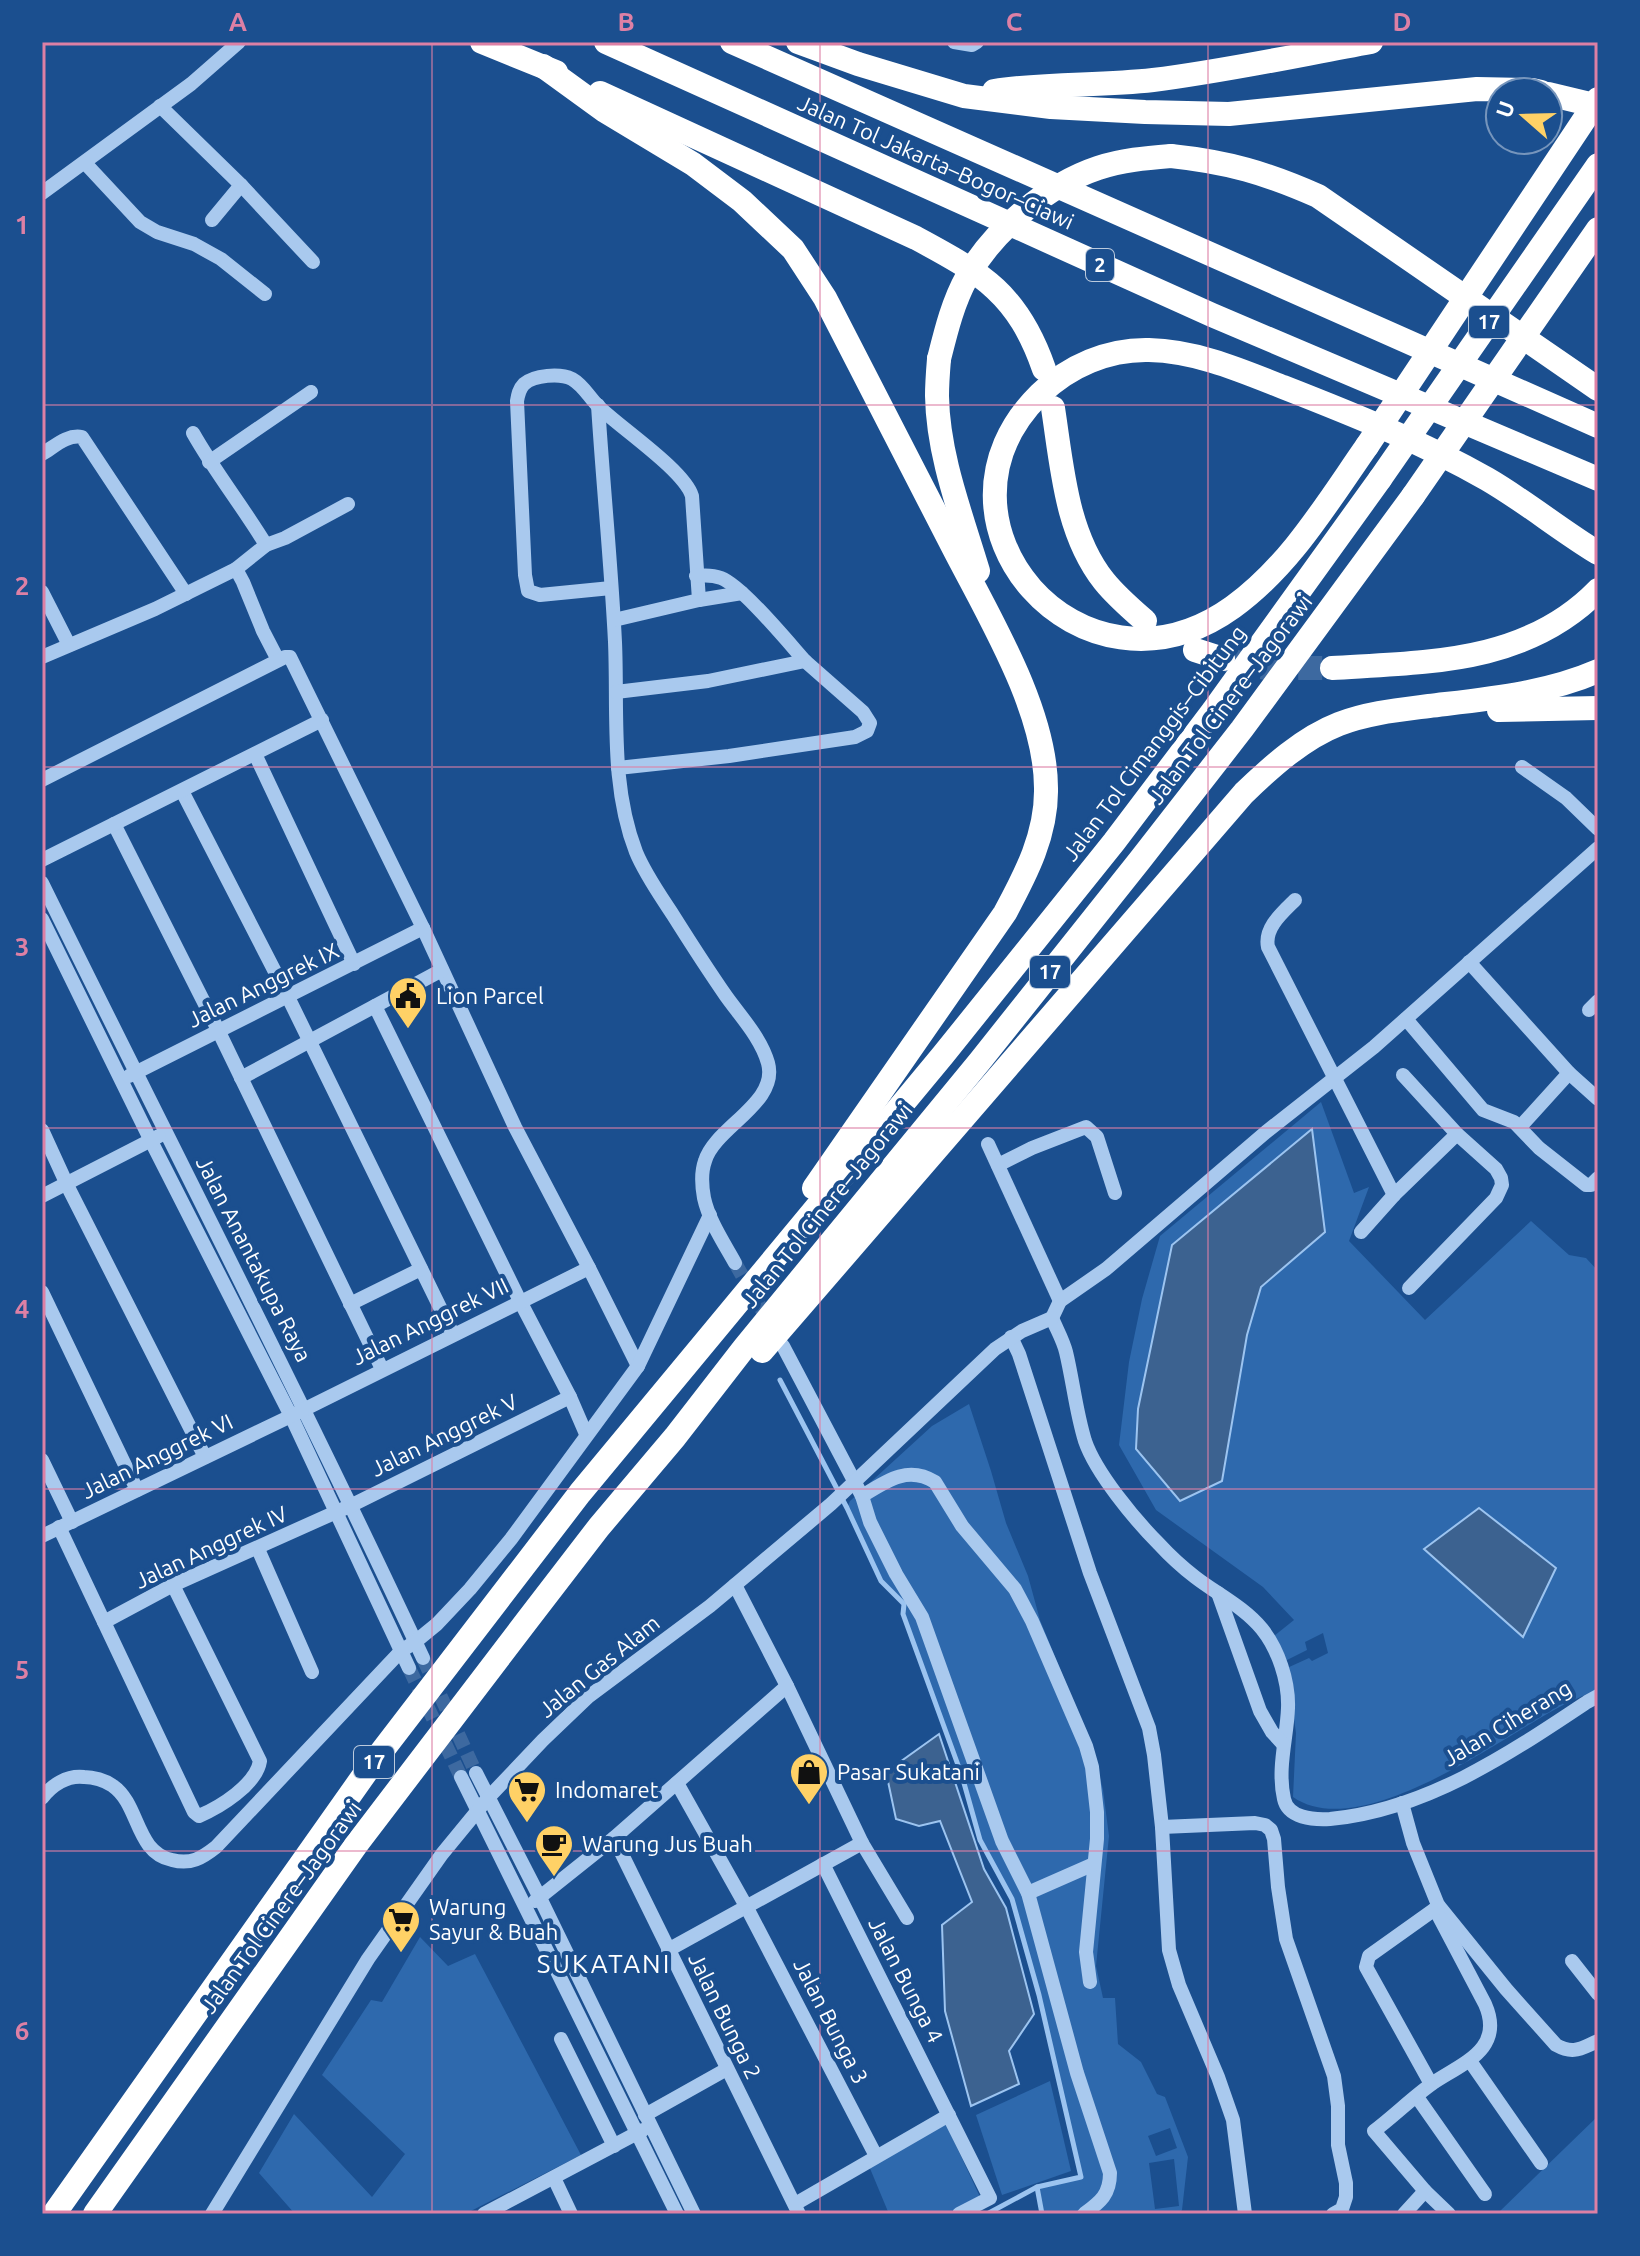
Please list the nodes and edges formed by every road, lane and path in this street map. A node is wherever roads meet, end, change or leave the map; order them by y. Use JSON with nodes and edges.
{"nodes":[{"id":1,"x":239,"y":42,"type":"edge"},
{"id":2,"x":482,"y":42,"type":"edge"},
{"id":3,"x":606,"y":42,"type":"edge"},
{"id":4,"x":732,"y":42,"type":"edge"},
{"id":5,"x":798,"y":42,"type":"edge"},
{"id":6,"x":954,"y":42,"type":"edge"},
{"id":7,"x":977,"y":42,"type":"edge"},
{"id":8,"x":1371,"y":42,"type":"edge"},
{"id":9,"x":543,"y":66,"type":"junction"},
{"id":10,"x":1484,"y":89,"type":"edge"},
{"id":11,"x":964,"y":96,"type":"junction"},
{"id":12,"x":1564,"y":98,"type":"edge"},
{"id":13,"x":1598,"y":99,"type":"edge"},
{"id":14,"x":160,"y":106,"type":"junction"},
{"id":15,"x":1598,"y":106,"type":"edge"},
{"id":16,"x":85,"y":163,"type":"junction"},
{"id":17,"x":1598,"y":165,"type":"edge"},
{"id":18,"x":241,"y":185,"type":"junction"},
{"id":19,"x":42,"y":193,"type":"edge"},
{"id":20,"x":212,"y":220,"type":"dead end"},
{"id":21,"x":1598,"y":229,"type":"edge"},
{"id":22,"x":313,"y":262,"type":"dead end"},
{"id":23,"x":265,"y":294,"type":"dead end"},
{"id":24,"x":1044,"y":369,"type":"dead end"},
{"id":25,"x":1598,"y":389,"type":"edge"},
{"id":26,"x":311,"y":392,"type":"dead end"},
{"id":27,"x":598,"y":405,"type":"junction"},
{"id":28,"x":1053,"y":408,"type":"dead end"},
{"id":29,"x":1598,"y":426,"type":"edge"},
{"id":30,"x":193,"y":433,"type":"dead end"},
{"id":31,"x":42,"y":454,"type":"edge"},
{"id":32,"x":209,"y":462,"type":"junction"},
{"id":33,"x":1598,"y":479,"type":"edge"},
{"id":34,"x":348,"y":504,"type":"dead end"},
{"id":35,"x":266,"y":545,"type":"junction"},
{"id":36,"x":1598,"y":553,"type":"edge"},
{"id":37,"x":233,"y":570,"type":"junction"},
{"id":38,"x":696,"y":576,"type":"junction"},
{"id":39,"x":611,"y":588,"type":"junction"},
{"id":40,"x":42,"y":592,"type":"edge"},
{"id":41,"x":742,"y":593,"type":"junction"},
{"id":42,"x":186,"y":594,"type":"junction"},
{"id":43,"x":1592,"y":596,"type":"edge"},
{"id":44,"x":699,"y":600,"type":"junction"},
{"id":45,"x":614,"y":620,"type":"junction"},
{"id":46,"x":1145,"y":621,"type":"dead end"},
{"id":47,"x":998,"y":635,"type":"junction"},
{"id":48,"x":69,"y":645,"type":"junction"},
{"id":49,"x":1195,"y":650,"type":"dead end"},
{"id":50,"x":42,"y":657,"type":"edge"},
{"id":51,"x":1223,"y":659,"type":"tunnel mouth"},
{"id":52,"x":278,"y":660,"type":"junction"},
{"id":53,"x":805,"y":661,"type":"junction"},
{"id":54,"x":1332,"y":668,"type":"tunnel mouth"},
{"id":55,"x":1598,"y":671,"type":"edge"},
{"id":56,"x":616,"y":692,"type":"junction"},
{"id":57,"x":1598,"y":708,"type":"edge"},
{"id":58,"x":1380,"y":712,"type":"junction"},
{"id":59,"x":322,"y":720,"type":"junction"},
{"id":60,"x":255,"y":754,"type":"junction"},
{"id":61,"x":1522,"y":767,"type":"dead end"},
{"id":62,"x":618,"y":768,"type":"junction"},
{"id":63,"x":42,"y":780,"type":"edge"},
{"id":64,"x":182,"y":791,"type":"junction"},
{"id":65,"x":114,"y":824,"type":"junction"},
{"id":66,"x":1598,"y":829,"type":"edge"},
{"id":67,"x":1598,"y":848,"type":"edge"},
{"id":68,"x":42,"y":860,"type":"edge"},
{"id":69,"x":42,"y":883,"type":"edge"},
{"id":70,"x":1295,"y":900,"type":"dead end"},
{"id":71,"x":42,"y":919,"type":"edge"},
{"id":72,"x":423,"y":928,"type":"junction"},
{"id":73,"x":1469,"y":962,"type":"junction"},
{"id":74,"x":354,"y":964,"type":"junction"},
{"id":75,"x":442,"y":970,"type":"junction"},
{"id":76,"x":288,"y":997,"type":"junction"},
{"id":77,"x":375,"y":1006,"type":"junction"},
{"id":78,"x":1406,"y":1019,"type":"junction"},
{"id":79,"x":219,"y":1032,"type":"junction"},
{"id":80,"x":310,"y":1041,"type":"junction"},
{"id":81,"x":136,"y":1073,"type":"junction"},
{"id":82,"x":1569,"y":1073,"type":"junction"},
{"id":83,"x":1403,"y":1075,"type":"dead end"},
{"id":84,"x":241,"y":1078,"type":"junction"},
{"id":85,"x":1334,"y":1079,"type":"junction"},
{"id":86,"x":122,"y":1080,"type":"junction"},
{"id":87,"x":1598,"y":1099,"type":"edge"},
{"id":88,"x":1520,"y":1127,"type":"junction"},
{"id":89,"x":166,"y":1133,"type":"junction"},
{"id":90,"x":1457,"y":1134,"type":"junction"},
{"id":91,"x":44,"y":1138,"type":"edge"},
{"id":92,"x":151,"y":1141,"type":"junction"},
{"id":93,"x":988,"y":1144,"type":"dead end"},
{"id":94,"x":998,"y":1165,"type":"junction"},
{"id":95,"x":1598,"y":1178,"type":"edge"},
{"id":96,"x":67,"y":1183,"type":"junction"},
{"id":97,"x":1115,"y":1193,"type":"dead end"},
{"id":98,"x":1394,"y":1195,"type":"junction"},
{"id":99,"x":42,"y":1196,"type":"edge"},
{"id":100,"x":710,"y":1215,"type":"junction"},
{"id":101,"x":1361,"y":1232,"type":"dead end"},
{"id":102,"x":735,"y":1263,"type":"tunnel mouth"},
{"id":103,"x":589,"y":1268,"type":"junction"},
{"id":104,"x":421,"y":1269,"type":"junction"},
{"id":105,"x":1409,"y":1288,"type":"dead end"},
{"id":106,"x":42,"y":1292,"type":"edge"},
{"id":107,"x":520,"y":1301,"type":"junction"},
{"id":108,"x":1060,"y":1301,"type":"junction"},
{"id":109,"x":350,"y":1304,"type":"junction"},
{"id":110,"x":1052,"y":1318,"type":"junction"},
{"id":111,"x":718,"y":1327,"type":"junction"},
{"id":112,"x":453,"y":1334,"type":"junction"},
{"id":113,"x":1011,"y":1337,"type":"junction"},
{"id":114,"x":783,"y":1346,"type":"dead end"},
{"id":115,"x":638,"y":1366,"type":"junction"},
{"id":116,"x":382,"y":1369,"type":"junction"},
{"id":117,"x":570,"y":1397,"type":"junction"},
{"id":118,"x":305,"y":1409,"type":"junction"},
{"id":119,"x":291,"y":1416,"type":"junction"},
{"id":120,"x":586,"y":1434,"type":"junction"},
{"id":121,"x":675,"y":1437,"type":"junction"},
{"id":122,"x":205,"y":1457,"type":"junction"},
{"id":123,"x":42,"y":1460,"type":"edge"},
{"id":124,"x":854,"y":1482,"type":"junction"},
{"id":125,"x":137,"y":1490,"type":"junction"},
{"id":126,"x":862,"y":1496,"type":"junction"},
{"id":127,"x":352,"y":1505,"type":"junction"},
{"id":128,"x":337,"y":1512,"type":"junction"},
{"id":129,"x":66,"y":1524,"type":"junction"},
{"id":130,"x":42,"y":1536,"type":"edge"},
{"id":131,"x":258,"y":1549,"type":"junction"},
{"id":132,"x":173,"y":1585,"type":"junction"},
{"id":133,"x":735,"y":1585,"type":"junction"},
{"id":134,"x":1218,"y":1593,"type":"junction"},
{"id":135,"x":104,"y":1622,"type":"junction"},
{"id":136,"x":415,"y":1642,"type":"junction"},
{"id":137,"x":401,"y":1651,"type":"junction"},
{"id":138,"x":423,"y":1658,"type":"tunnel mouth"},
{"id":139,"x":409,"y":1668,"type":"tunnel mouth"},
{"id":140,"x":312,"y":1672,"type":"dead end"},
{"id":141,"x":787,"y":1686,"type":"junction"},
{"id":142,"x":1598,"y":1696,"type":"edge"},
{"id":143,"x":1283,"y":1744,"type":"junction"},
{"id":144,"x":677,"y":1783,"type":"junction"},
{"id":145,"x":42,"y":1798,"type":"edge"},
{"id":146,"x":488,"y":1798,"type":"junction"},
{"id":147,"x":1402,"y":1803,"type":"junction"},
{"id":148,"x":478,"y":1811,"type":"junction"},
{"id":149,"x":1162,"y":1827,"type":"junction"},
{"id":150,"x":614,"y":1838,"type":"junction"},
{"id":151,"x":862,"y":1843,"type":"junction"},
{"id":152,"x":823,"y":1864,"type":"junction"},
{"id":153,"x":1094,"y":1864,"type":"junction"},
{"id":154,"x":1028,"y":1893,"type":"junction"},
{"id":155,"x":540,"y":1898,"type":"junction"},
{"id":156,"x":746,"y":1906,"type":"junction"},
{"id":157,"x":526,"y":1907,"type":"junction"},
{"id":158,"x":1436,"y":1907,"type":"junction"},
{"id":159,"x":907,"y":1918,"type":"dead end"},
{"id":160,"x":668,"y":1950,"type":"junction"},
{"id":161,"x":1572,"y":1961,"type":"dead end"},
{"id":162,"x":1090,"y":1982,"type":"dead end"},
{"id":163,"x":1598,"y":1994,"type":"edge"},
{"id":164,"x":561,"y":2039,"type":"dead end"},
{"id":165,"x":1598,"y":2041,"type":"edge"},
{"id":166,"x":1470,"y":2061,"type":"junction"},
{"id":167,"x":727,"y":2069,"type":"junction"},
{"id":168,"x":1431,"y":2084,"type":"junction"},
{"id":169,"x":1417,"y":2097,"type":"junction"},
{"id":170,"x":949,"y":2115,"type":"junction"},
{"id":171,"x":648,"y":2120,"type":"junction"},
{"id":172,"x":636,"y":2134,"type":"junction"},
{"id":173,"x":614,"y":2146,"type":"junction"},
{"id":174,"x":876,"y":2156,"type":"junction"},
{"id":175,"x":1541,"y":2163,"type":"dead end"},
{"id":176,"x":554,"y":2178,"type":"junction"},
{"id":177,"x":1425,"y":2191,"type":"junction"},
{"id":178,"x":1485,"y":2194,"type":"dead end"},
{"id":179,"x":687,"y":2200,"type":"junction"},
{"id":180,"x":797,"y":2209,"type":"edge"},
{"id":181,"x":675,"y":2211,"type":"edge"},
{"id":182,"x":54,"y":2214,"type":"edge"},
{"id":183,"x":95,"y":2214,"type":"edge"},
{"id":184,"x":212,"y":2214,"type":"edge"},
{"id":185,"x":484,"y":2214,"type":"edge"},
{"id":186,"x":571,"y":2214,"type":"edge"},
{"id":187,"x":694,"y":2214,"type":"edge"},
{"id":188,"x":959,"y":2214,"type":"edge"},
{"id":189,"x":1084,"y":2214,"type":"edge"},
{"id":190,"x":1245,"y":2214,"type":"edge"},
{"id":191,"x":1333,"y":2214,"type":"edge"},
{"id":192,"x":1404,"y":2214,"type":"edge"},
{"id":193,"x":1449,"y":2214,"type":"edge"}],
"edges":[{"from":1,"to":14,"type":"street"},
{"from":2,"to":9,"type":"highway"},
{"from":3,"to":33,"type":"highway","name":"Jalan Tol Jakarta–Bogor–Ciawi","number":"2"},
{"from":4,"to":29,"type":"highway","name":"Jalan Tol Jakarta–Bogor–Ciawi"},
{"from":5,"to":11,"type":"highway"},
{"from":6,"to":7,"type":"street"},
{"from":8,"to":11,"type":"highway"},
{"from":9,"to":24,"type":"highway"},
{"from":9,"to":47,"type":"highway"},
{"from":10,"to":11,"type":"highway"},
{"from":12,"to":15,"type":"highway"},
{"from":13,"to":36,"type":"highway","bridge":true},
{"from":14,"to":16,"type":"street"},
{"from":14,"to":18,"type":"street"},
{"from":16,"to":19,"type":"street"},
{"from":16,"to":23,"type":"street"},
{"from":17,"to":111,"type":"highway","name":"Jalan Tol Cimanggis–Cibitung","number":"17","bridge":true},
{"from":18,"to":20,"type":"street"},
{"from":18,"to":22,"type":"street"},
{"from":21,"to":121,"type":"highway","name":"Jalan Tol Cinere–Jagorawi","number":"17","bridge":true},
{"from":25,"to":47,"type":"highway","bridge":true},
{"from":26,"to":32,"type":"street"},
{"from":27,"to":38,"type":"street"},
{"from":27,"to":39,"type":"street"},
{"from":27,"to":39,"type":"street"},
{"from":28,"to":46,"type":"highway"},
{"from":30,"to":32,"type":"street"},
{"from":31,"to":42,"type":"street"},
{"from":32,"to":35,"type":"street"},
{"from":34,"to":35,"type":"street"},
{"from":35,"to":37,"type":"street"},
{"from":37,"to":42,"type":"street"},
{"from":37,"to":52,"type":"street"},
{"from":38,"to":41,"type":"street"},
{"from":38,"to":44,"type":"street"},
{"from":39,"to":45,"type":"street"},
{"from":40,"to":48,"type":"street"},
{"from":41,"to":44,"type":"street"},
{"from":41,"to":53,"type":"street"},
{"from":42,"to":48,"type":"street"},
{"from":43,"to":54,"type":"highway"},
{"from":44,"to":45,"type":"street"},
{"from":45,"to":56,"type":"street"},
{"from":47,"to":111,"type":"highway"},
{"from":48,"to":50,"type":"street"},
{"from":49,"to":51,"type":"highway"},
{"from":52,"to":59,"type":"street"},
{"from":52,"to":63,"type":"street"},
{"from":53,"to":56,"type":"street"},
{"from":53,"to":62,"type":"street"},
{"from":55,"to":58,"type":"highway"},
{"from":56,"to":62,"type":"street"},
{"from":57,"to":58,"type":"highway"},
{"from":58,"to":121,"type":"highway"},
{"from":59,"to":60,"type":"street"},
{"from":59,"to":72,"type":"street"},
{"from":60,"to":64,"type":"street"},
{"from":60,"to":74,"type":"street"},
{"from":61,"to":66,"type":"street"},
{"from":62,"to":100,"type":"street"},
{"from":64,"to":65,"type":"street"},
{"from":64,"to":76,"type":"street"},
{"from":65,"to":68,"type":"street"},
{"from":65,"to":79,"type":"street"},
{"from":67,"to":73,"type":"street"},
{"from":69,"to":81,"type":"street","name":"Jalan Anantakupa Raya"},
{"from":70,"to":85,"type":"street"},
{"from":71,"to":86,"type":"street","name":"Jalan Anantakupa Raya"},
{"from":72,"to":74,"type":"street","name":"Jalan Anggrek IX"},
{"from":72,"to":75,"type":"street"},
{"from":73,"to":78,"type":"street"},
{"from":73,"to":82,"type":"street"},
{"from":74,"to":76,"type":"street","name":"Jalan Anggrek IX"},
{"from":75,"to":77,"type":"street"},
{"from":75,"to":103,"type":"street"},
{"from":76,"to":79,"type":"street","name":"Jalan Anggrek IX"},
{"from":76,"to":80,"type":"street"},
{"from":77,"to":80,"type":"street"},
{"from":77,"to":107,"type":"street"},
{"from":78,"to":85,"type":"street"},
{"from":78,"to":88,"type":"street"},
{"from":79,"to":81,"type":"street","name":"Jalan Anggrek IX"},
{"from":79,"to":84,"type":"street"},
{"from":80,"to":84,"type":"street"},
{"from":80,"to":104,"type":"street"},
{"from":81,"to":86,"type":"street","name":"Jalan Anggrek IX"},
{"from":81,"to":89,"type":"street","name":"Jalan Anantakupa Raya"},
{"from":82,"to":87,"type":"street"},
{"from":82,"to":88,"type":"street"},
{"from":83,"to":90,"type":"street"},
{"from":84,"to":109,"type":"street"},
{"from":85,"to":98,"type":"street"},
{"from":85,"to":108,"type":"street"},
{"from":86,"to":92,"type":"street","name":"Jalan Anantakupa Raya"},
{"from":88,"to":95,"type":"street"},
{"from":89,"to":92,"type":"street"},
{"from":89,"to":118,"type":"street","name":"Jalan Anantakupa Raya"},
{"from":90,"to":98,"type":"street"},
{"from":90,"to":105,"type":"street"},
{"from":91,"to":96,"type":"street"},
{"from":92,"to":96,"type":"street"},
{"from":92,"to":119,"type":"street","name":"Jalan Anantakupa Raya"},
{"from":93,"to":94,"type":"street"},
{"from":94,"to":97,"type":"street"},
{"from":94,"to":108,"type":"street"},
{"from":96,"to":99,"type":"street"},
{"from":96,"to":122,"type":"street"},
{"from":98,"to":101,"type":"street"},
{"from":100,"to":102,"type":"street"},
{"from":100,"to":115,"type":"street"},
{"from":103,"to":107,"type":"street","name":"Jalan Anggrek VII"},
{"from":103,"to":115,"type":"street"},
{"from":104,"to":109,"type":"street"},
{"from":104,"to":112,"type":"street"},
{"from":106,"to":125,"type":"street"},
{"from":107,"to":112,"type":"street","name":"Jalan Anggrek VII"},
{"from":107,"to":117,"type":"street"},
{"from":108,"to":110,"type":"street"},
{"from":109,"to":116,"type":"street"},
{"from":110,"to":113,"type":"street","name":"Jalan Gas Alam"},
{"from":110,"to":134,"type":"street"},
{"from":111,"to":182,"type":"highway","name":"Jalan Tol Cinere–Jagorawi","number":"17"},
{"from":112,"to":116,"type":"street","name":"Jalan Anggrek VII"},
{"from":113,"to":124,"type":"street","name":"Jalan Gas Alam"},
{"from":113,"to":149,"type":"street"},
{"from":114,"to":124,"type":"street"},
{"from":115,"to":120,"type":"street"},
{"from":116,"to":118,"type":"street","name":"Jalan Anggrek VII"},
{"from":117,"to":120,"type":"street"},
{"from":117,"to":127,"type":"street","name":"Jalan Anggrek V"},
{"from":118,"to":119,"type":"street","name":"Jalan Anggrek VII"},
{"from":118,"to":127,"type":"street","name":"Jalan Anantakupa Raya"},
{"from":119,"to":122,"type":"street","name":"Jalan Anggrek VI"},
{"from":119,"to":128,"type":"street","name":"Jalan Anantakupa Raya"},
{"from":120,"to":136,"type":"street"},
{"from":121,"to":183,"type":"highway","name":"Jalan Tol Cinere–Jagorawi","number":"17"},
{"from":122,"to":125,"type":"street","name":"Jalan Anggrek VI"},
{"from":123,"to":129,"type":"street"},
{"from":124,"to":126,"type":"street"},
{"from":124,"to":133,"type":"street","name":"Jalan Gas Alam"},
{"from":125,"to":129,"type":"street","name":"Jalan Anggrek VI"},
{"from":126,"to":153,"type":"street"},
{"from":126,"to":154,"type":"street"},
{"from":127,"to":128,"type":"street","name":"Jalan Anggrek V"},
{"from":127,"to":136,"type":"street","name":"Jalan Anantakupa Raya"},
{"from":128,"to":131,"type":"street","name":"Jalan Anggrek IV"},
{"from":128,"to":137,"type":"street","name":"Jalan Anantakupa Raya"},
{"from":129,"to":130,"type":"street","name":"Jalan Anggrek VI"},
{"from":129,"to":135,"type":"street"},
{"from":131,"to":132,"type":"street","name":"Jalan Anggrek IV"},
{"from":131,"to":140,"type":"street"},
{"from":132,"to":135,"type":"street","name":"Jalan Anggrek IV"},
{"from":132,"to":135,"type":"street"},
{"from":133,"to":141,"type":"street"},
{"from":133,"to":146,"type":"street","name":"Jalan Gas Alam"},
{"from":134,"to":143,"type":"street"},
{"from":134,"to":143,"type":"street","name":"Jalan Ciherang"},
{"from":136,"to":137,"type":"street"},
{"from":136,"to":138,"type":"street","name":"Jalan Anantakupa Raya"},
{"from":137,"to":139,"type":"street","name":"Jalan Anantakupa Raya"},
{"from":137,"to":145,"type":"street"},
{"from":141,"to":144,"type":"street"},
{"from":141,"to":151,"type":"street"},
{"from":142,"to":147,"type":"street","name":"Jalan Ciherang"},
{"from":143,"to":147,"type":"street","name":"Jalan Ciherang"},
{"from":144,"to":150,"type":"street"},
{"from":144,"to":156,"type":"street","name":"Jalan Bunga 3"},
{"from":146,"to":148,"type":"street","name":"Jalan Gas Alam"},
{"from":146,"to":148,"type":"street"},
{"from":146,"to":155,"type":"street"},
{"from":147,"to":158,"type":"street"},
{"from":148,"to":157,"type":"street"},
{"from":148,"to":184,"type":"street","name":"Jalan Gas Alam"},
{"from":149,"to":190,"type":"street"},
{"from":149,"to":191,"type":"street"},
{"from":150,"to":155,"type":"street"},
{"from":150,"to":160,"type":"street","name":"Jalan Bunga 2"},
{"from":151,"to":152,"type":"street"},
{"from":151,"to":159,"type":"street"},
{"from":152,"to":156,"type":"street"},
{"from":152,"to":170,"type":"street","name":"Jalan Bunga 4"},
{"from":153,"to":154,"type":"street"},
{"from":153,"to":162,"type":"street"},
{"from":154,"to":189,"type":"street"},
{"from":155,"to":157,"type":"street"},
{"from":155,"to":171,"type":"street"},
{"from":156,"to":160,"type":"street"},
{"from":156,"to":174,"type":"street","name":"Jalan Bunga 3"},
{"from":157,"to":172,"type":"street"},
{"from":158,"to":165,"type":"street"},
{"from":158,"to":166,"type":"street"},
{"from":158,"to":168,"type":"street"},
{"from":160,"to":167,"type":"street","name":"Jalan Bunga 2"},
{"from":161,"to":163,"type":"street"},
{"from":164,"to":173,"type":"street"},
{"from":166,"to":168,"type":"street"},
{"from":166,"to":175,"type":"street"},
{"from":167,"to":171,"type":"street"},
{"from":167,"to":180,"type":"street","name":"Jalan Bunga 2"},
{"from":168,"to":169,"type":"street"},
{"from":169,"to":177,"type":"street"},
{"from":169,"to":178,"type":"street"},
{"from":170,"to":174,"type":"street"},
{"from":170,"to":188,"type":"street","name":"Jalan Bunga 4"},
{"from":171,"to":172,"type":"street"},
{"from":171,"to":179,"type":"street"},
{"from":172,"to":173,"type":"street"},
{"from":172,"to":181,"type":"street"},
{"from":173,"to":176,"type":"street"},
{"from":174,"to":180,"type":"street"},
{"from":176,"to":185,"type":"street"},
{"from":176,"to":186,"type":"street"},
{"from":177,"to":192,"type":"street"},
{"from":177,"to":193,"type":"street"},
{"from":179,"to":181,"type":"street"},
{"from":179,"to":187,"type":"street"}]}
